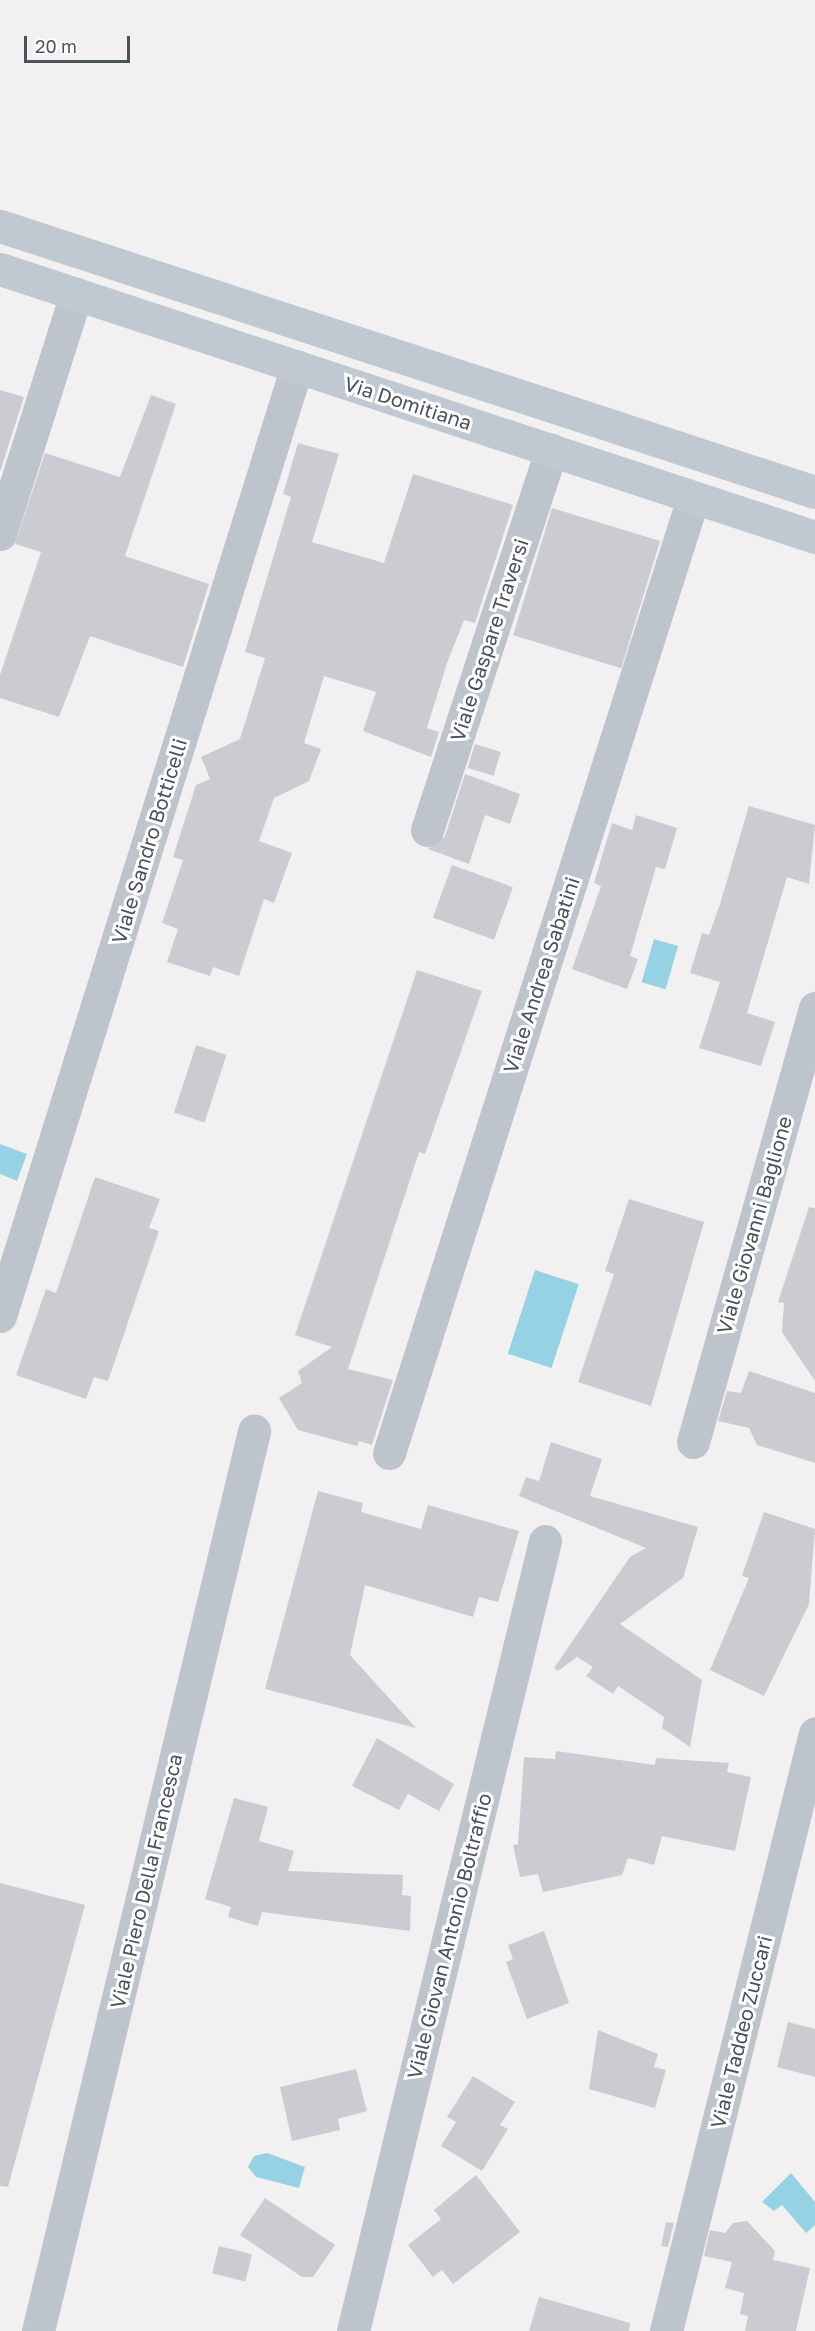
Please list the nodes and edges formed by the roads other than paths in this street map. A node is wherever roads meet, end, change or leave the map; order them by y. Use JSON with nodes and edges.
{"nodes":[{"id":1,"x":0,"y":226,"type":"edge"},
{"id":2,"x":0,"y":269,"type":"edge"},
{"id":3,"x":76,"y":294,"type":"junction"},
{"id":4,"x":297,"y":366,"type":"junction"},
{"id":5,"x":551,"y":450,"type":"junction"},
{"id":6,"x":815,"y":492,"type":"edge"},
{"id":7,"x":693,"y":498,"type":"junction"},
{"id":8,"x":0,"y":534,"type":"edge"},
{"id":9,"x":815,"y":537,"type":"edge"},
{"id":10,"x":427,"y":830,"type":"dead end"},
{"id":11,"x":815,"y":1008,"type":"edge"},
{"id":12,"x":0,"y":1316,"type":"edge"},
{"id":13,"x":254,"y":1431,"type":"dead end"},
{"id":14,"x":693,"y":1442,"type":"dead end"},
{"id":15,"x":389,"y":1452,"type":"dead end"},
{"id":16,"x":545,"y":1541,"type":"dead end"},
{"id":17,"x":815,"y":1733,"type":"edge"},
{"id":18,"x":38,"y":2331,"type":"edge"},
{"id":19,"x":353,"y":2331,"type":"edge"},
{"id":20,"x":666,"y":2331,"type":"edge"}],
"edges":[{"from":1,"to":6,"type":"main road"},
{"from":2,"to":3,"type":"main road","name":"Via Domitiana"},
{"from":3,"to":4,"type":"main road","name":"Via Domitiana"},
{"from":3,"to":8,"type":"street"},
{"from":4,"to":5,"type":"main road","name":"Via Domitiana"},
{"from":4,"to":12,"type":"street","name":"Viale Sandro Botticelli"},
{"from":5,"to":7,"type":"main road","name":"Via Domitiana"},
{"from":5,"to":10,"type":"street","name":"Viale Gaspare Traversi"},
{"from":7,"to":9,"type":"main road","name":"Via Domitiana"},
{"from":7,"to":15,"type":"street","name":"Viale Andrea Sabatini"},
{"from":11,"to":14,"type":"street","name":"Viale Giovanni Baglione"},
{"from":13,"to":18,"type":"street","name":"Viale Piero Della Francesca"},
{"from":16,"to":19,"type":"street","name":"Viale Giovan Antonio Boltraffio"},
{"from":17,"to":20,"type":"street","name":"Viale Taddeo Zuccari"}]}
